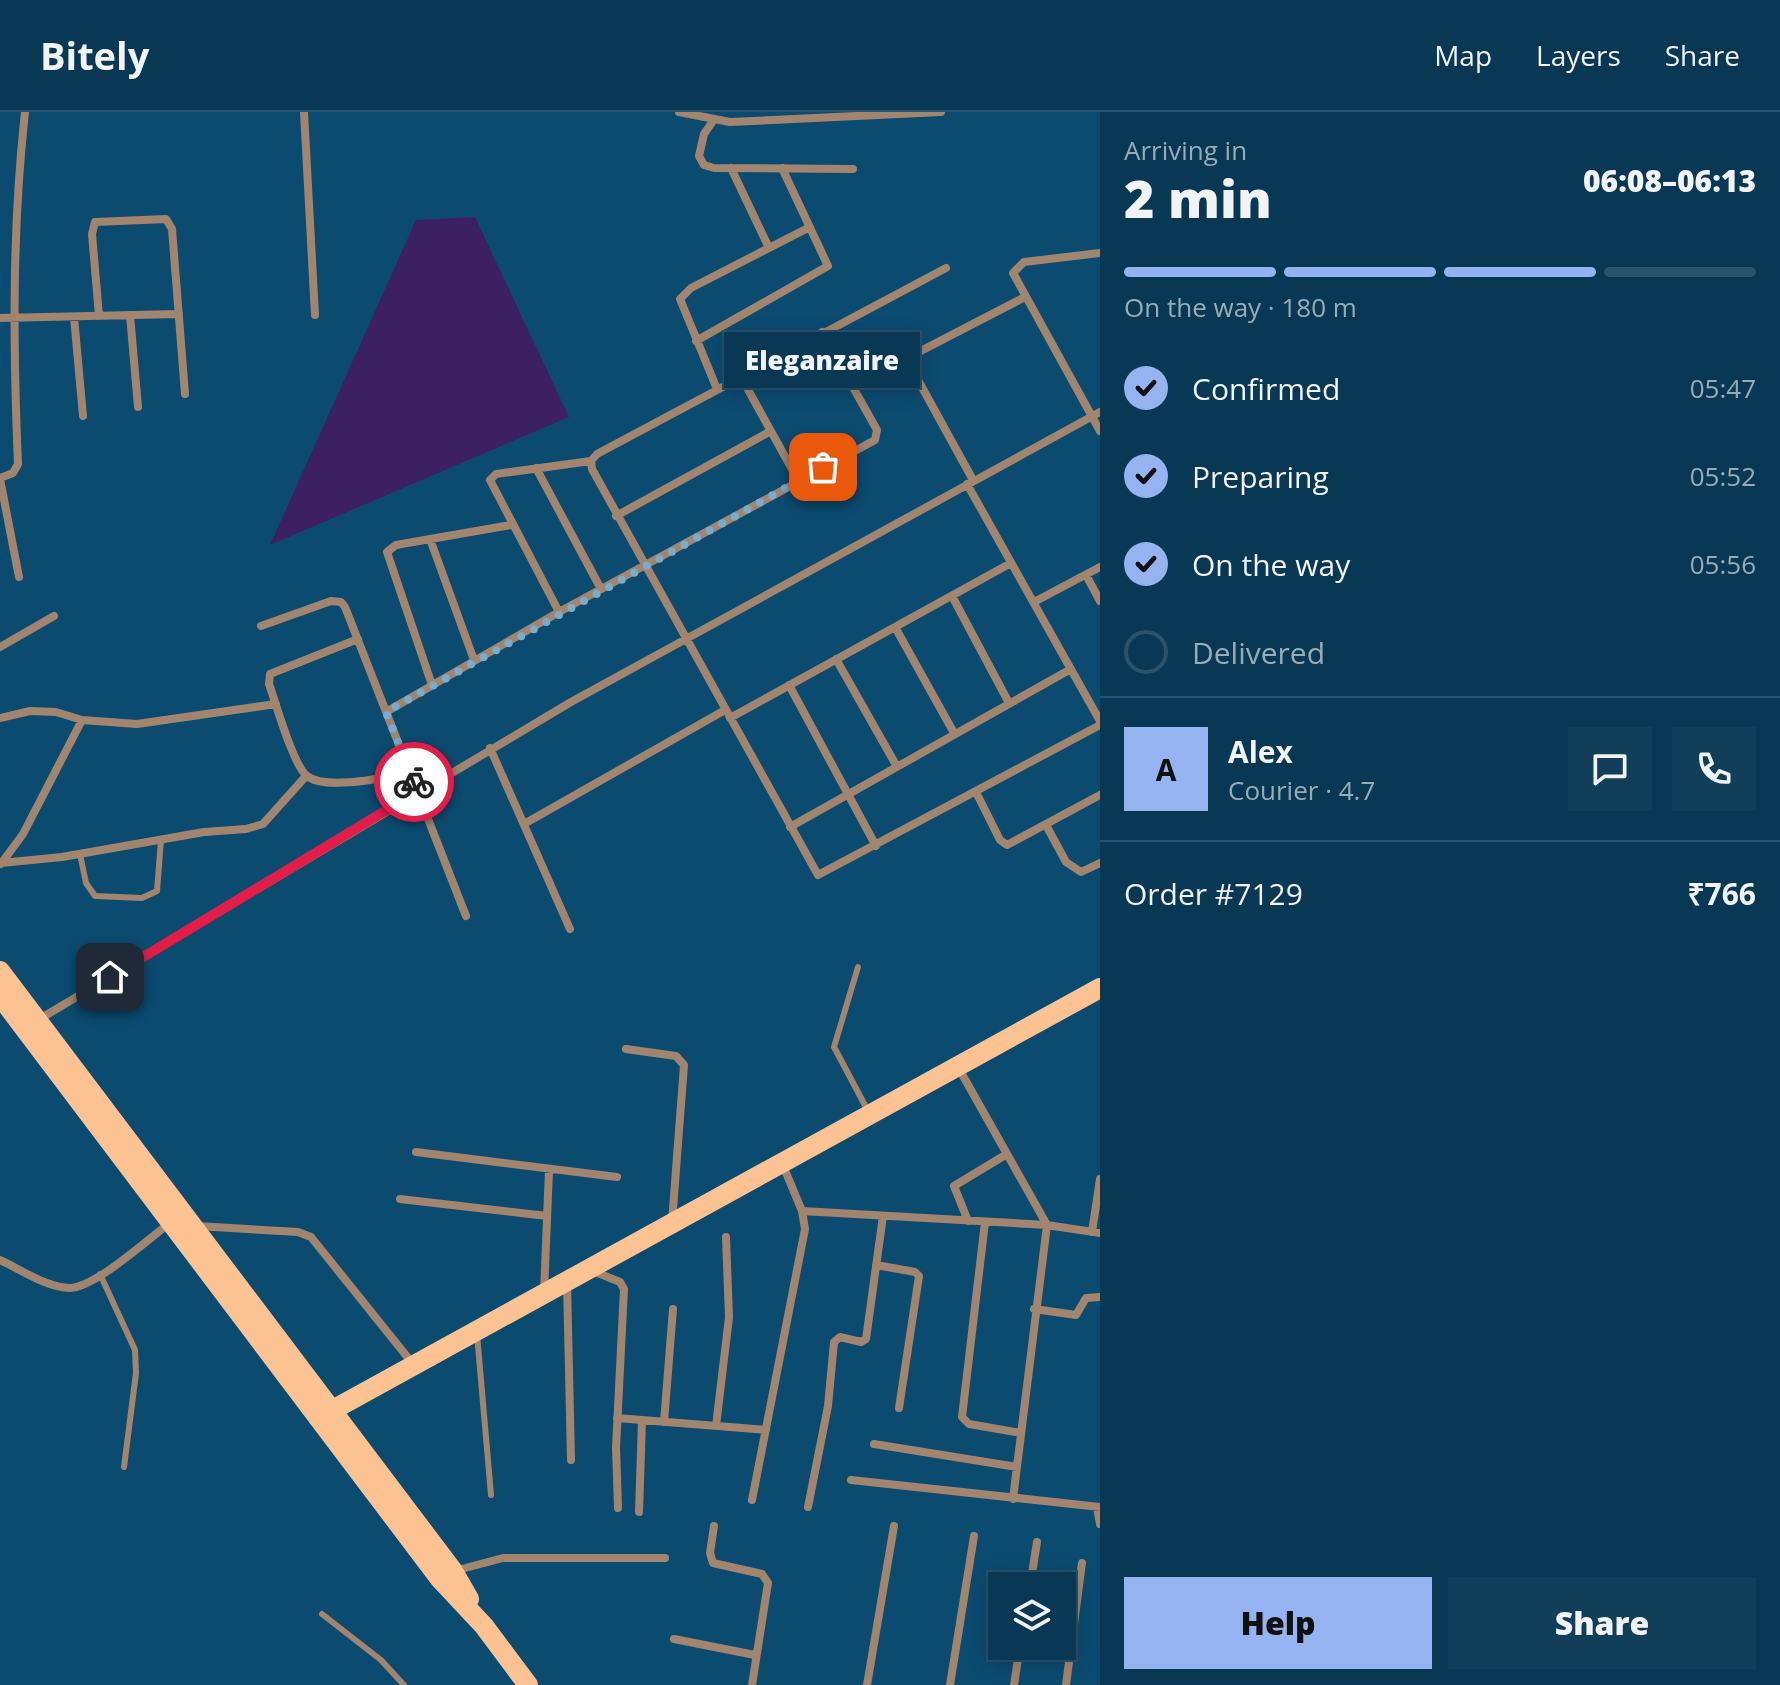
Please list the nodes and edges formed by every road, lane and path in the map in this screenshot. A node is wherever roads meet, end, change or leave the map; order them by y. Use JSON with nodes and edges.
{"nodes":[{"id":1,"x":25,"y":112,"type":"edge"},
{"id":2,"x":304,"y":112,"type":"edge"},
{"id":3,"x":679,"y":112,"type":"edge"},
{"id":4,"x":941,"y":112,"type":"edge"},
{"id":5,"x":713,"y":121,"type":"junction"},
{"id":6,"x":731,"y":168,"type":"junction"},
{"id":7,"x":782,"y":168,"type":"junction"},
{"id":8,"x":853,"y":169,"type":"dead end"},
{"id":9,"x":810,"y":227,"type":"junction"},
{"id":10,"x":769,"y":248,"type":"junction"},
{"id":11,"x":1100,"y":253,"type":"edge"},
{"id":12,"x":946,"y":268,"type":"dead end"},
{"id":13,"x":1025,"y":297,"type":"junction"},
{"id":14,"x":179,"y":314,"type":"junction"},
{"id":15,"x":130,"y":315,"type":"junction"},
{"id":16,"x":315,"y":315,"type":"dead end"},
{"id":17,"x":99,"y":316,"type":"junction"},
{"id":18,"x":74,"y":317,"type":"junction"},
{"id":19,"x":0,"y":318,"type":"edge"},
{"id":20,"x":12,"y":319,"type":"junction"},
{"id":21,"x":822,"y":332,"type":"junction"},
{"id":22,"x":696,"y":341,"type":"junction"},
{"id":23,"x":907,"y":360,"type":"junction"},
{"id":24,"x":741,"y":377,"type":"junction"},
{"id":25,"x":853,"y":386,"type":"junction"},
{"id":26,"x":717,"y":389,"type":"junction"},
{"id":27,"x":185,"y":394,"type":"dead end"},
{"id":28,"x":138,"y":407,"type":"dead end"},
{"id":29,"x":1096,"y":415,"type":"edge"},
{"id":30,"x":83,"y":416,"type":"dead end"},
{"id":31,"x":771,"y":431,"type":"junction"},
{"id":32,"x":1100,"y":431,"type":"edge"},
{"id":33,"x":591,"y":461,"type":"junction"},
{"id":34,"x":536,"y":468,"type":"junction"},
{"id":35,"x":0,"y":478,"type":"edge"},
{"id":36,"x":798,"y":480,"type":"junction"},
{"id":37,"x":970,"y":482,"type":"junction"},
{"id":38,"x":616,"y":516,"type":"junction"},
{"id":39,"x":511,"y":525,"type":"junction"},
{"id":40,"x":430,"y":539,"type":"junction"},
{"id":41,"x":1011,"y":563,"type":"junction"},
{"id":42,"x":643,"y":566,"type":"junction"},
{"id":43,"x":1100,"y":567,"type":"edge"},
{"id":44,"x":1086,"y":575,"type":"junction"},
{"id":45,"x":19,"y":577,"type":"dead end"},
{"id":46,"x":601,"y":589,"type":"junction"},
{"id":47,"x":952,"y":596,"type":"junction"},
{"id":48,"x":1100,"y":601,"type":"edge"},
{"id":49,"x":1034,"y":602,"type":"junction"},
{"id":50,"x":559,"y":612,"type":"junction"},
{"id":51,"x":54,"y":616,"type":"dead end"},
{"id":52,"x":261,"y":626,"type":"dead end"},
{"id":53,"x":895,"y":627,"type":"junction"},
{"id":54,"x":358,"y":639,"type":"junction"},
{"id":55,"x":684,"y":639,"type":"junction"},
{"id":56,"x":0,"y":647,"type":"edge"},
{"id":57,"x":836,"y":659,"type":"junction"},
{"id":58,"x":474,"y":660,"type":"junction"},
{"id":59,"x":1071,"y":669,"type":"junction"},
{"id":60,"x":432,"y":685,"type":"junction"},
{"id":61,"x":789,"y":685,"type":"junction"},
{"id":62,"x":1009,"y":703,"type":"junction"},
{"id":63,"x":276,"y":704,"type":"junction"},
{"id":64,"x":386,"y":712,"type":"junction"},
{"id":65,"x":727,"y":714,"type":"junction"},
{"id":66,"x":0,"y":718,"type":"edge"},
{"id":67,"x":82,"y":720,"type":"junction"},
{"id":68,"x":1100,"y":723,"type":"edge"},
{"id":69,"x":954,"y":733,"type":"junction"},
{"id":70,"x":490,"y":748,"type":"junction"},
{"id":71,"x":896,"y":765,"type":"junction"},
{"id":72,"x":411,"y":773,"type":"junction"},
{"id":73,"x":306,"y":776,"type":"junction"},
{"id":74,"x":418,"y":791,"type":"junction"},
{"id":75,"x":976,"y":792,"type":"junction"},
{"id":76,"x":848,"y":793,"type":"junction"},
{"id":77,"x":1100,"y":795,"type":"edge"},
{"id":78,"x":524,"y":824,"type":"junction"},
{"id":79,"x":1046,"y":825,"type":"junction"},
{"id":80,"x":790,"y":827,"type":"junction"},
{"id":81,"x":161,"y":840,"type":"junction"},
{"id":82,"x":876,"y":846,"type":"junction"},
{"id":83,"x":80,"y":854,"type":"junction"},
{"id":84,"x":1100,"y":863,"type":"edge"},
{"id":85,"x":0,"y":864,"type":"edge"},
{"id":86,"x":466,"y":916,"type":"dead end"},
{"id":87,"x":570,"y":929,"type":"dead end"},
{"id":88,"x":858,"y":967,"type":"dead end"},
{"id":89,"x":0,"y":971,"type":"edge"},
{"id":90,"x":1100,"y":988,"type":"edge"},
{"id":91,"x":5,"y":1000,"type":"edge"},
{"id":92,"x":37,"y":1020,"type":"junction"},
{"id":93,"x":626,"y":1049,"type":"dead end"},
{"id":94,"x":957,"y":1066,"type":"junction"},
{"id":95,"x":870,"y":1114,"type":"junction"},
{"id":96,"x":416,"y":1152,"type":"dead end"},
{"id":97,"x":1007,"y":1154,"type":"junction"},
{"id":98,"x":782,"y":1162,"type":"junction"},
{"id":99,"x":549,"y":1170,"type":"junction"},
{"id":100,"x":617,"y":1177,"type":"dead end"},
{"id":101,"x":1100,"y":1179,"type":"edge"},
{"id":102,"x":400,"y":1199,"type":"dead end"},
{"id":103,"x":802,"y":1211,"type":"junction"},
{"id":104,"x":547,"y":1216,"type":"junction"},
{"id":105,"x":883,"y":1216,"type":"junction"},
{"id":106,"x":968,"y":1221,"type":"junction"},
{"id":107,"x":171,"y":1222,"type":"junction"},
{"id":108,"x":985,"y":1222,"type":"junction"},
{"id":109,"x":672,"y":1223,"type":"junction"},
{"id":110,"x":1047,"y":1225,"type":"junction"},
{"id":111,"x":192,"y":1226,"type":"junction"},
{"id":112,"x":1096,"y":1233,"type":"edge"},
{"id":113,"x":726,"y":1237,"type":"dead end"},
{"id":114,"x":0,"y":1260,"type":"edge"},
{"id":115,"x":876,"y":1265,"type":"junction"},
{"id":116,"x":589,"y":1269,"type":"junction"},
{"id":117,"x":100,"y":1274,"type":"junction"},
{"id":118,"x":567,"y":1281,"type":"junction"},
{"id":119,"x":544,"y":1293,"type":"junction"},
{"id":120,"x":1100,"y":1297,"type":"edge"},
{"id":121,"x":673,"y":1309,"type":"dead end"},
{"id":122,"x":1034,"y":1309,"type":"junction"},
{"id":123,"x":477,"y":1331,"type":"junction"},
{"id":124,"x":414,"y":1365,"type":"junction"},
{"id":125,"x":899,"y":1408,"type":"dead end"},
{"id":126,"x":325,"y":1415,"type":"junction"},
{"id":127,"x":617,"y":1418,"type":"junction"},
{"id":128,"x":642,"y":1420,"type":"junction"},
{"id":129,"x":664,"y":1422,"type":"junction"},
{"id":130,"x":716,"y":1426,"type":"junction"},
{"id":131,"x":766,"y":1430,"type":"junction"},
{"id":132,"x":1021,"y":1433,"type":"junction"},
{"id":133,"x":874,"y":1444,"type":"dead end"},
{"id":134,"x":571,"y":1460,"type":"dead end"},
{"id":135,"x":124,"y":1467,"type":"dead end"},
{"id":136,"x":1017,"y":1467,"type":"junction"},
{"id":137,"x":851,"y":1480,"type":"dead end"},
{"id":138,"x":491,"y":1495,"type":"dead end"},
{"id":139,"x":1013,"y":1499,"type":"junction"},
{"id":140,"x":752,"y":1500,"type":"dead end"},
{"id":141,"x":808,"y":1507,"type":"dead end"},
{"id":142,"x":1098,"y":1507,"type":"edge"},
{"id":143,"x":618,"y":1508,"type":"dead end"},
{"id":144,"x":639,"y":1512,"type":"dead end"},
{"id":145,"x":1100,"y":1524,"type":"edge"},
{"id":146,"x":714,"y":1526,"type":"dead end"},
{"id":147,"x":894,"y":1526,"type":"dead end"},
{"id":148,"x":974,"y":1536,"type":"dead end"},
{"id":149,"x":1037,"y":1542,"type":"dead end"},
{"id":150,"x":665,"y":1558,"type":"dead end"},
{"id":151,"x":1082,"y":1563,"type":"dead end"},
{"id":152,"x":453,"y":1571,"type":"junction"},
{"id":153,"x":1032,"y":1572,"type":"edge"},
{"id":154,"x":322,"y":1614,"type":"dead end"},
{"id":155,"x":484,"y":1626,"type":"junction"},
{"id":156,"x":674,"y":1639,"type":"dead end"},
{"id":157,"x":755,"y":1655,"type":"junction"},
{"id":158,"x":1018,"y":1660,"type":"edge"},
{"id":159,"x":404,"y":1685,"type":"edge"},
{"id":160,"x":528,"y":1685,"type":"edge"},
{"id":161,"x":752,"y":1685,"type":"edge"},
{"id":162,"x":867,"y":1685,"type":"edge"},
{"id":163,"x":950,"y":1685,"type":"edge"},
{"id":164,"x":1014,"y":1685,"type":"edge"},
{"id":165,"x":1066,"y":1685,"type":"edge"}],
"edges":[{"from":1,"to":20,"type":"street"},
{"from":2,"to":16,"type":"street"},
{"from":3,"to":5,"type":"street"},
{"from":4,"to":5,"type":"street"},
{"from":5,"to":6,"type":"street"},
{"from":6,"to":7,"type":"street"},
{"from":6,"to":10,"type":"street"},
{"from":7,"to":8,"type":"street"},
{"from":7,"to":9,"type":"street"},
{"from":9,"to":10,"type":"street"},
{"from":9,"to":22,"type":"street"},
{"from":10,"to":22,"type":"street"},
{"from":11,"to":13,"type":"street"},
{"from":12,"to":21,"type":"street"},
{"from":13,"to":23,"type":"street"},
{"from":13,"to":29,"type":"street"},
{"from":14,"to":15,"type":"street"},
{"from":14,"to":17,"type":"street"},
{"from":14,"to":27,"type":"street"},
{"from":15,"to":17,"type":"street"},
{"from":15,"to":28,"type":"street"},
{"from":17,"to":18,"type":"street"},
{"from":18,"to":20,"type":"street"},
{"from":18,"to":30,"type":"street"},
{"from":19,"to":20,"type":"street"},
{"from":20,"to":35,"type":"street"},
{"from":21,"to":24,"type":"street"},
{"from":21,"to":25,"type":"street"},
{"from":22,"to":26,"type":"street"},
{"from":23,"to":25,"type":"street"},
{"from":23,"to":37,"type":"street"},
{"from":24,"to":26,"type":"street"},
{"from":24,"to":31,"type":"street"},
{"from":25,"to":36,"type":"street"},
{"from":26,"to":33,"type":"street"},
{"from":29,"to":32,"type":"street"},
{"from":29,"to":37,"type":"street"},
{"from":31,"to":36,"type":"street"},
{"from":31,"to":38,"type":"street"},
{"from":33,"to":34,"type":"street"},
{"from":33,"to":38,"type":"street"},
{"from":34,"to":39,"type":"street"},
{"from":34,"to":46,"type":"street"},
{"from":35,"to":45,"type":"street"},
{"from":36,"to":42,"type":"street"},
{"from":37,"to":41,"type":"street"},
{"from":37,"to":55,"type":"street"},
{"from":38,"to":42,"type":"street"},
{"from":39,"to":40,"type":"street"},
{"from":39,"to":50,"type":"street"},
{"from":40,"to":58,"type":"street"},
{"from":40,"to":60,"type":"street"},
{"from":41,"to":47,"type":"street"},
{"from":41,"to":49,"type":"street"},
{"from":42,"to":46,"type":"street"},
{"from":42,"to":55,"type":"street"},
{"from":43,"to":44,"type":"street"},
{"from":44,"to":48,"type":"street"},
{"from":44,"to":49,"type":"street"},
{"from":46,"to":50,"type":"street"},
{"from":47,"to":53,"type":"street"},
{"from":47,"to":62,"type":"street"},
{"from":49,"to":59,"type":"street"},
{"from":50,"to":58,"type":"street"},
{"from":51,"to":56,"type":"street"},
{"from":52,"to":54,"type":"street"},
{"from":53,"to":57,"type":"street"},
{"from":53,"to":69,"type":"street"},
{"from":54,"to":63,"type":"street"},
{"from":54,"to":64,"type":"street"},
{"from":55,"to":65,"type":"street"},
{"from":55,"to":70,"type":"street"},
{"from":57,"to":61,"type":"street"},
{"from":57,"to":71,"type":"street"},
{"from":58,"to":60,"type":"street"},
{"from":59,"to":62,"type":"street"},
{"from":59,"to":68,"type":"street"},
{"from":60,"to":64,"type":"street"},
{"from":61,"to":65,"type":"street"},
{"from":61,"to":76,"type":"street"},
{"from":62,"to":69,"type":"street"},
{"from":63,"to":67,"type":"street"},
{"from":63,"to":73,"type":"street"},
{"from":64,"to":72,"type":"street"},
{"from":65,"to":78,"type":"street"},
{"from":65,"to":80,"type":"street"},
{"from":66,"to":67,"type":"street"},
{"from":67,"to":85,"type":"street"},
{"from":68,"to":75,"type":"street"},
{"from":69,"to":71,"type":"street"},
{"from":70,"to":74,"type":"street"},
{"from":70,"to":78,"type":"street"},
{"from":71,"to":76,"type":"street"},
{"from":72,"to":73,"type":"street"},
{"from":72,"to":74,"type":"street"},
{"from":73,"to":81,"type":"street"},
{"from":74,"to":86,"type":"street"},
{"from":74,"to":92,"type":"street"},
{"from":75,"to":79,"type":"street"},
{"from":75,"to":82,"type":"street"},
{"from":76,"to":80,"type":"street"},
{"from":76,"to":82,"type":"street"},
{"from":77,"to":79,"type":"street"},
{"from":78,"to":87,"type":"street"},
{"from":79,"to":84,"type":"street"},
{"from":80,"to":82,"type":"street"},
{"from":81,"to":83,"type":"street"},
{"from":81,"to":83,"type":"lane"},
{"from":83,"to":85,"type":"street"},
{"from":88,"to":95,"type":"lane"},
{"from":89,"to":91,"type":"main road"},
{"from":90,"to":94,"type":"main road"},
{"from":91,"to":92,"type":"main road"},
{"from":91,"to":107,"type":"main road"},
{"from":92,"to":111,"type":"main road"},
{"from":93,"to":109,"type":"street"},
{"from":94,"to":95,"type":"main road"},
{"from":94,"to":97,"type":"street"},
{"from":95,"to":98,"type":"main road"},
{"from":96,"to":99,"type":"street"},
{"from":97,"to":106,"type":"street"},
{"from":97,"to":110,"type":"street"},
{"from":98,"to":103,"type":"street"},
{"from":98,"to":109,"type":"main road"},
{"from":99,"to":100,"type":"street"},
{"from":99,"to":104,"type":"street"},
{"from":101,"to":112,"type":"street"},
{"from":102,"to":104,"type":"street"},
{"from":103,"to":105,"type":"street"},
{"from":103,"to":131,"type":"street"},
{"from":104,"to":119,"type":"street"},
{"from":105,"to":106,"type":"street"},
{"from":105,"to":115,"type":"street"},
{"from":106,"to":108,"type":"street"},
{"from":107,"to":117,"type":"street"},
{"from":107,"to":126,"type":"main road"},
{"from":108,"to":110,"type":"street"},
{"from":108,"to":132,"type":"street"},
{"from":109,"to":116,"type":"main road"},
{"from":110,"to":112,"type":"street"},
{"from":110,"to":122,"type":"street"},
{"from":111,"to":124,"type":"street"},
{"from":111,"to":126,"type":"main road"},
{"from":113,"to":130,"type":"street"},
{"from":114,"to":117,"type":"street"},
{"from":115,"to":125,"type":"street"},
{"from":115,"to":141,"type":"street"},
{"from":116,"to":118,"type":"main road"},
{"from":116,"to":127,"type":"street"},
{"from":117,"to":135,"type":"lane"},
{"from":118,"to":119,"type":"main road"},
{"from":118,"to":134,"type":"street"},
{"from":119,"to":123,"type":"main road"},
{"from":120,"to":122,"type":"street"},
{"from":121,"to":129,"type":"street"},
{"from":122,"to":132,"type":"street"},
{"from":123,"to":124,"type":"main road"},
{"from":123,"to":138,"type":"lane"},
{"from":124,"to":126,"type":"main road"},
{"from":126,"to":152,"type":"main road"},
{"from":126,"to":155,"type":"main road"},
{"from":127,"to":128,"type":"street"},
{"from":127,"to":143,"type":"street"},
{"from":128,"to":129,"type":"street"},
{"from":128,"to":144,"type":"street"},
{"from":129,"to":130,"type":"street"},
{"from":130,"to":131,"type":"street"},
{"from":131,"to":140,"type":"street"},
{"from":132,"to":136,"type":"street"},
{"from":133,"to":136,"type":"street"},
{"from":136,"to":139,"type":"street"},
{"from":137,"to":139,"type":"street"},
{"from":139,"to":142,"type":"street"},
{"from":142,"to":145,"type":"street"},
{"from":146,"to":157,"type":"street"},
{"from":147,"to":162,"type":"street"},
{"from":148,"to":163,"type":"street"},
{"from":149,"to":153,"type":"street"},
{"from":150,"to":152,"type":"street"},
{"from":151,"to":165,"type":"street"},
{"from":152,"to":155,"type":"main road"},
{"from":154,"to":159,"type":"lane"},
{"from":155,"to":160,"type":"main road"},
{"from":156,"to":157,"type":"street"},
{"from":157,"to":161,"type":"street"},
{"from":158,"to":164,"type":"street"}]}
